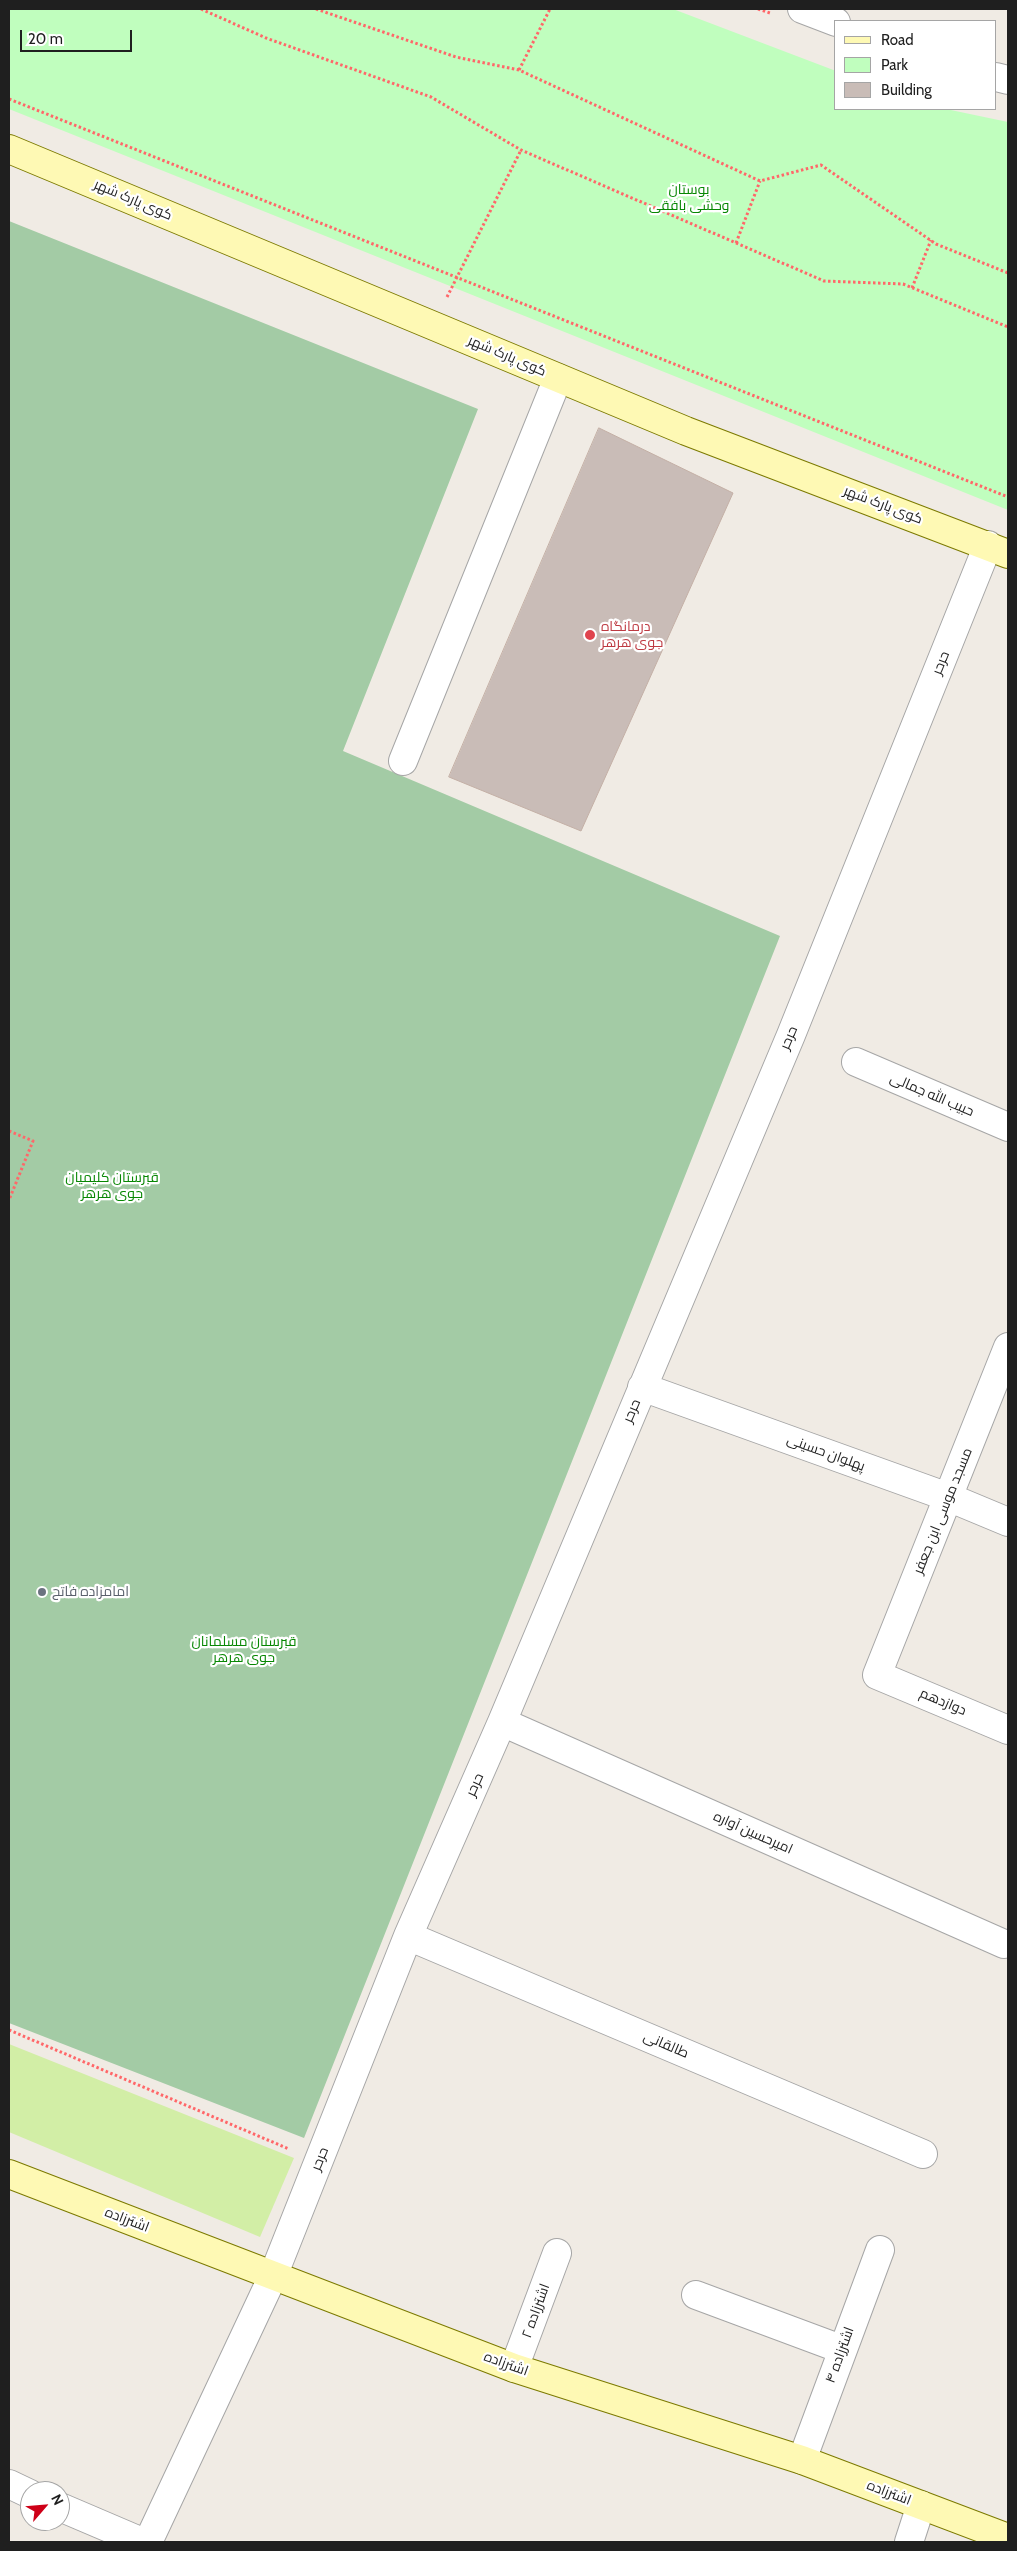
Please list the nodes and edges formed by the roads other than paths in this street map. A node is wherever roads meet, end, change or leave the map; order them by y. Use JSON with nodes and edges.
{"nodes":[{"id":1,"x":802,"y":9,"type":"edge"},
{"id":2,"x":834,"y":21,"type":"edge"},
{"id":3,"x":9,"y":149,"type":"edge"},
{"id":4,"x":558,"y":378,"type":"junction"},
{"id":5,"x":998,"y":549,"type":"edge"},
{"id":6,"x":403,"y":761,"type":"dead end"},
{"id":7,"x":856,"y":1062,"type":"dead end"},
{"id":8,"x":1008,"y":1127,"type":"edge"},
{"id":9,"x":1008,"y":1347,"type":"edge"},
{"id":10,"x":642,"y":1387,"type":"junction"},
{"id":11,"x":948,"y":1497,"type":"junction"},
{"id":12,"x":1008,"y":1522,"type":"edge"},
{"id":13,"x":877,"y":1675,"type":"joint"},
{"id":14,"x":502,"y":1722,"type":"junction"},
{"id":15,"x":1008,"y":1730,"type":"edge"},
{"id":16,"x":408,"y":1936,"type":"junction"},
{"id":17,"x":1004,"y":1944,"type":"dead end"},
{"id":18,"x":923,"y":2154,"type":"dead end"},
{"id":19,"x":9,"y":2174,"type":"edge"},
{"id":20,"x":880,"y":2250,"type":"dead end"},
{"id":21,"x":557,"y":2253,"type":"dead end"},
{"id":22,"x":274,"y":2276,"type":"junction"},
{"id":23,"x":696,"y":2295,"type":"dead end"},
{"id":24,"x":841,"y":2349,"type":"junction"},
{"id":25,"x":514,"y":2368,"type":"junction"},
{"id":26,"x":802,"y":2460,"type":"junction"},
{"id":27,"x":921,"y":2505,"type":"junction"},
{"id":28,"x":70,"y":2511,"type":"edge"},
{"id":29,"x":1008,"y":2538,"type":"edge"},
{"id":30,"x":142,"y":2542,"type":"edge"},
{"id":31,"x":148,"y":2542,"type":"edge"},
{"id":32,"x":909,"y":2542,"type":"edge"}],
"edges":[{"from":1,"to":2,"type":"street"},
{"from":3,"to":4,"type":"street","name":"کوی پارک شهر"},
{"from":4,"to":5,"type":"street","name":"کوی پارک شهر"},
{"from":4,"to":6,"type":"street"},
{"from":5,"to":10,"type":"street","name":"حرحر"},
{"from":7,"to":8,"type":"street","name":"حبیب الله جمالی"},
{"from":9,"to":11,"type":"street","name":"مسجد موسی ابن جعفر"},
{"from":10,"to":11,"type":"street","name":"پهلوان حسینی"},
{"from":10,"to":14,"type":"street","name":"حرحر"},
{"from":11,"to":12,"type":"street","name":"پهلوان حسینی"},
{"from":11,"to":13,"type":"street","name":"مسجد موسی ابن جعفر"},
{"from":13,"to":15,"type":"street","name":"دوازدهم"},
{"from":14,"to":16,"type":"street","name":"حرحر"},
{"from":14,"to":17,"type":"street","name":"امیرحسین آواره"},
{"from":16,"to":18,"type":"street","name":"طالقانی"},
{"from":16,"to":22,"type":"street","name":"حرحر"},
{"from":19,"to":22,"type":"street","name":"اشترزاده"},
{"from":20,"to":24,"type":"street","name":"اشترزاده ۴"},
{"from":21,"to":25,"type":"street","name":"اشترزاده ۲"},
{"from":22,"to":25,"type":"street","name":"اشترزاده"},
{"from":22,"to":31,"type":"street","name":"حرحر"},
{"from":23,"to":24,"type":"street"},
{"from":24,"to":26,"type":"street","name":"اشترزاده ۴"},
{"from":25,"to":26,"type":"street","name":"اشترزاده"},
{"from":26,"to":27,"type":"street","name":"اشترزاده"},
{"from":27,"to":29,"type":"street","name":"اشترزاده"},
{"from":27,"to":32,"type":"street"},
{"from":28,"to":30,"type":"street"}]}
